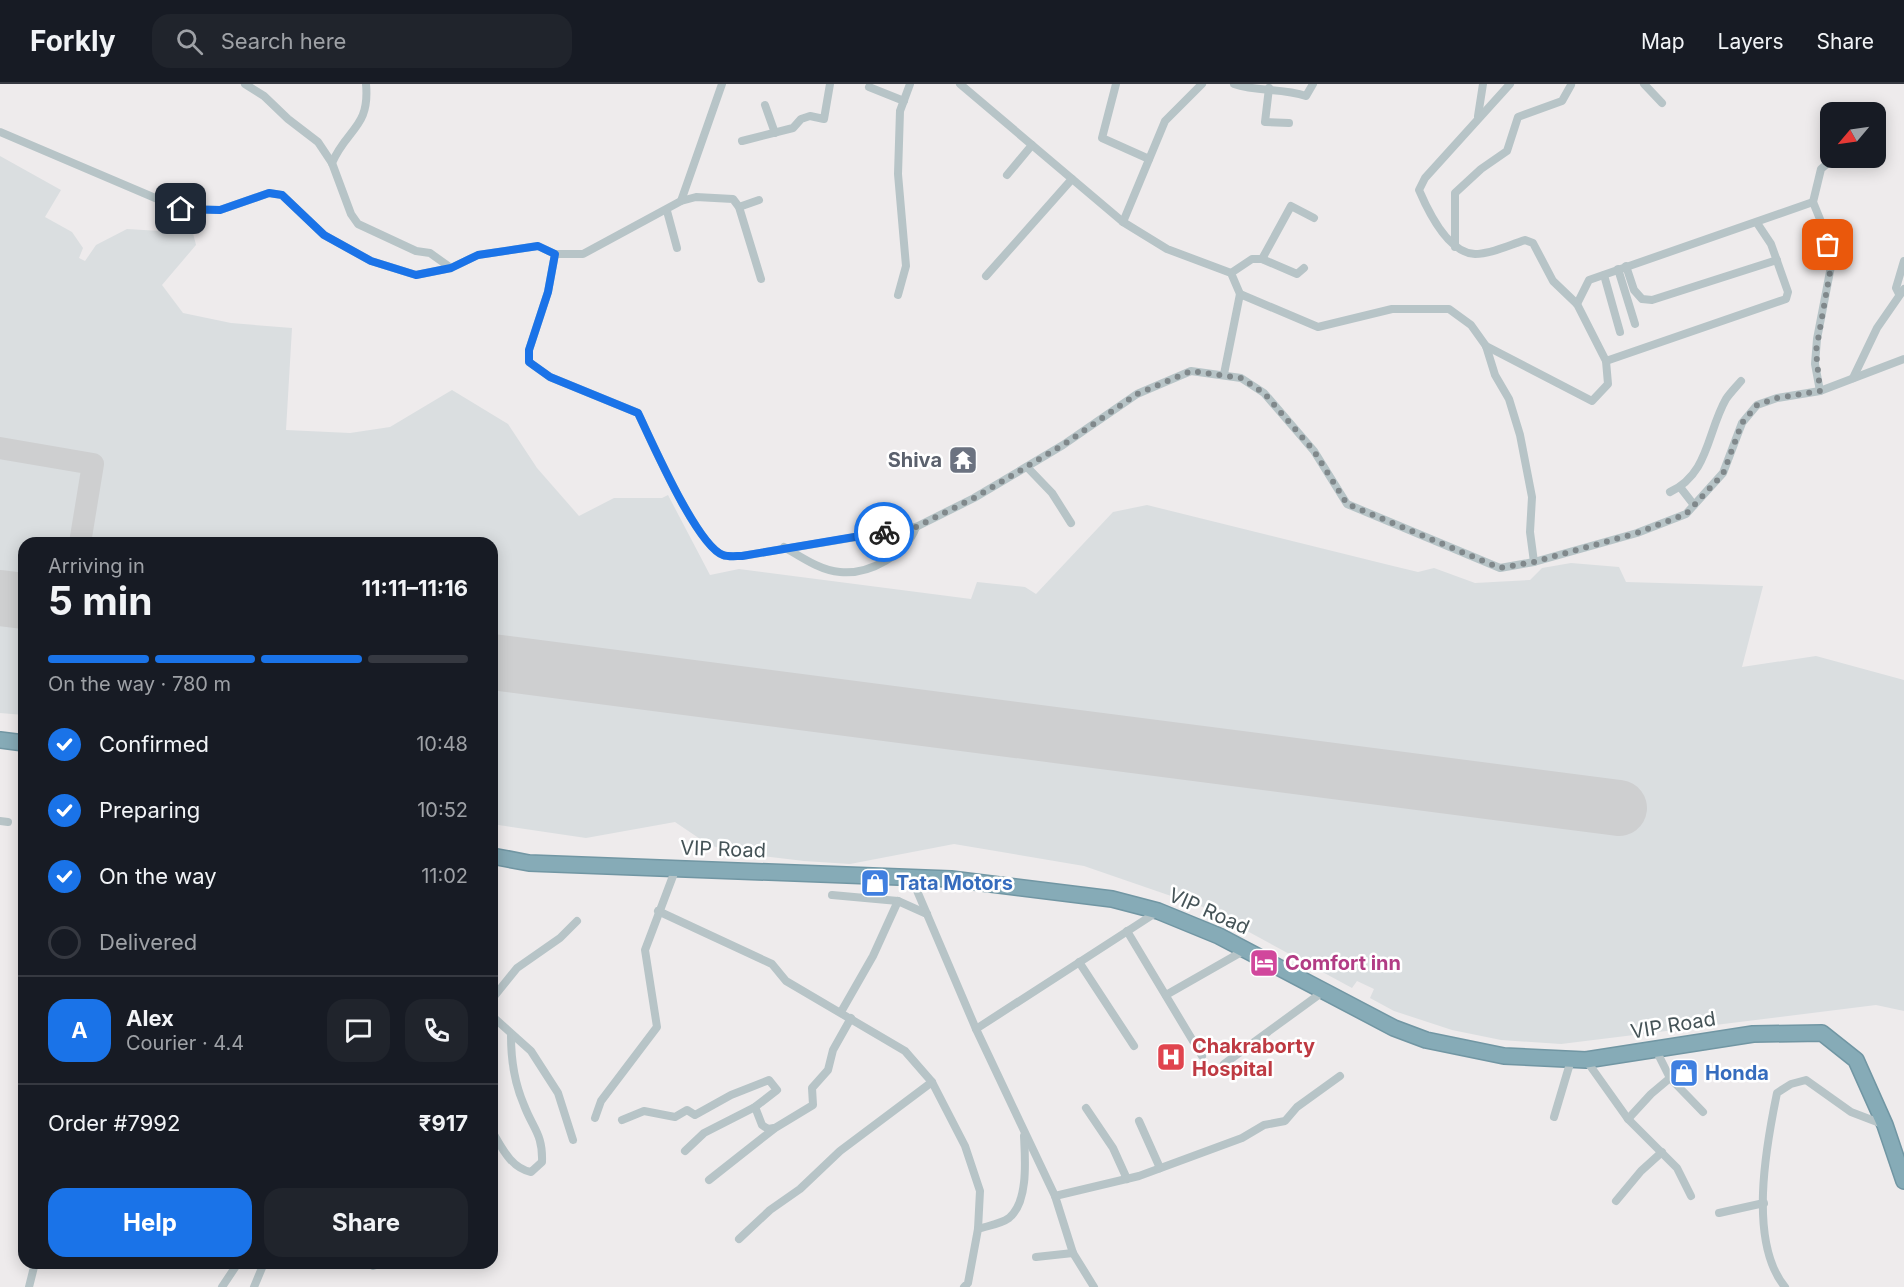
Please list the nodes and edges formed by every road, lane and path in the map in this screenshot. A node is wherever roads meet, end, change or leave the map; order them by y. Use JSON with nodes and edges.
{"nodes":[{"id":1,"x":245,"y":84,"type":"edge"},
{"id":2,"x":366,"y":84,"type":"edge"},
{"id":3,"x":722,"y":84,"type":"edge"},
{"id":4,"x":830,"y":84,"type":"edge"},
{"id":5,"x":910,"y":84,"type":"edge"},
{"id":6,"x":1116,"y":84,"type":"edge"},
{"id":7,"x":1234,"y":84,"type":"edge"},
{"id":8,"x":1313,"y":84,"type":"edge"},
{"id":9,"x":1483,"y":84,"type":"edge"},
{"id":10,"x":1510,"y":84,"type":"edge"},
{"id":11,"x":1644,"y":84,"type":"edge"},
{"id":12,"x":963,"y":85,"type":"edge"},
{"id":13,"x":1200,"y":85,"type":"edge"},
{"id":14,"x":1571,"y":86,"type":"edge"},
{"id":15,"x":869,"y":87,"type":"dead end"},
{"id":16,"x":1269,"y":88,"type":"junction"},
{"id":17,"x":904,"y":100,"type":"junction"},
{"id":18,"x":1662,"y":103,"type":"dead end"},
{"id":19,"x":765,"y":105,"type":"dead end"},
{"id":20,"x":1289,"y":123,"type":"dead end"},
{"id":21,"x":1473,"y":125,"type":"junction"},
{"id":22,"x":0,"y":132,"type":"edge"},
{"id":23,"x":775,"y":133,"type":"junction"},
{"id":24,"x":742,"y":141,"type":"dead end"},
{"id":25,"x":1032,"y":145,"type":"junction"},
{"id":26,"x":1149,"y":159,"type":"junction"},
{"id":27,"x":332,"y":163,"type":"junction"},
{"id":28,"x":1822,"y":168,"type":"edge"},
{"id":29,"x":1007,"y":175,"type":"dead end"},
{"id":30,"x":1072,"y":179,"type":"junction"},
{"id":31,"x":759,"y":200,"type":"dead end"},
{"id":32,"x":681,"y":201,"type":"junction"},
{"id":33,"x":1813,"y":202,"type":"junction"},
{"id":34,"x":739,"y":207,"type":"junction"},
{"id":35,"x":667,"y":211,"type":"junction"},
{"id":36,"x":1314,"y":218,"type":"dead end"},
{"id":37,"x":1123,"y":222,"type":"junction"},
{"id":38,"x":1757,"y":223,"type":"junction"},
{"id":39,"x":1455,"y":247,"type":"junction"},
{"id":40,"x":677,"y":248,"type":"dead end"},
{"id":41,"x":555,"y":254,"type":"junction"},
{"id":42,"x":1262,"y":259,"type":"junction"},
{"id":43,"x":1778,"y":260,"type":"junction"},
{"id":44,"x":1904,"y":261,"type":"edge"},
{"id":45,"x":451,"y":268,"type":"junction"},
{"id":46,"x":1304,"y":268,"type":"dead end"},
{"id":47,"x":1622,"y":268,"type":"junction"},
{"id":48,"x":1231,"y":273,"type":"junction"},
{"id":49,"x":1604,"y":275,"type":"junction"},
{"id":50,"x":986,"y":276,"type":"dead end"},
{"id":51,"x":761,"y":279,"type":"dead end"},
{"id":52,"x":1901,"y":292,"type":"edge"},
{"id":53,"x":1240,"y":294,"type":"junction"},
{"id":54,"x":898,"y":295,"type":"dead end"},
{"id":55,"x":1577,"y":304,"type":"junction"},
{"id":56,"x":1635,"y":324,"type":"dead end"},
{"id":57,"x":1620,"y":332,"type":"dead end"},
{"id":58,"x":1486,"y":346,"type":"junction"},
{"id":59,"x":1904,"y":359,"type":"edge"},
{"id":60,"x":1606,"y":361,"type":"junction"},
{"id":61,"x":1224,"y":374,"type":"junction"},
{"id":62,"x":1853,"y":378,"type":"junction"},
{"id":63,"x":1742,"y":381,"type":"dead end"},
{"id":64,"x":1820,"y":391,"type":"junction"},
{"id":65,"x":1027,"y":466,"type":"junction"},
{"id":66,"x":1680,"y":487,"type":"junction"},
{"id":67,"x":1670,"y":492,"type":"dead end"},
{"id":68,"x":1694,"y":505,"type":"junction"},
{"id":69,"x":1071,"y":523,"type":"dead end"},
{"id":70,"x":916,"y":527,"type":"junction"},
{"id":71,"x":784,"y":547,"type":"junction"},
{"id":72,"x":1534,"y":562,"type":"junction"},
{"id":73,"x":0,"y":740,"type":"edge"},
{"id":74,"x":18,"y":742,"type":"edge"},
{"id":75,"x":498,"y":857,"type":"edge"},
{"id":76,"x":676,"y":868,"type":"junction"},
{"id":77,"x":912,"y":879,"type":"junction"},
{"id":78,"x":832,"y":895,"type":"dead end"},
{"id":79,"x":898,"y":900,"type":"junction"},
{"id":80,"x":658,"y":911,"type":"junction"},
{"id":81,"x":1158,"y":911,"type":"junction"},
{"id":82,"x":927,"y":914,"type":"junction"},
{"id":83,"x":577,"y":921,"type":"dead end"},
{"id":84,"x":1127,"y":931,"type":"junction"},
{"id":85,"x":1245,"y":950,"type":"junction"},
{"id":86,"x":1079,"y":962,"type":"junction"},
{"id":87,"x":1325,"y":990,"type":"junction"},
{"id":88,"x":498,"y":992,"type":"edge"},
{"id":89,"x":1166,"y":995,"type":"junction"},
{"id":90,"x":841,"y":1012,"type":"junction"},
{"id":91,"x":850,"y":1018,"type":"junction"},
{"id":92,"x":498,"y":1022,"type":"edge"},
{"id":93,"x":976,"y":1029,"type":"junction"},
{"id":94,"x":512,"y":1036,"type":"junction"},
{"id":95,"x":1134,"y":1046,"type":"dead end"},
{"id":96,"x":1655,"y":1048,"type":"junction"},
{"id":97,"x":1202,"y":1056,"type":"dead end"},
{"id":98,"x":1578,"y":1060,"type":"junction"},
{"id":99,"x":1224,"y":1064,"type":"dead end"},
{"id":100,"x":1340,"y":1076,"type":"dead end"},
{"id":101,"x":1670,"y":1078,"type":"junction"},
{"id":102,"x":933,"y":1082,"type":"junction"},
{"id":103,"x":755,"y":1107,"type":"junction"},
{"id":104,"x":1086,"y":1108,"type":"dead end"},
{"id":105,"x":1703,"y":1112,"type":"dead end"},
{"id":106,"x":1554,"y":1117,"type":"dead end"},
{"id":107,"x":596,"y":1118,"type":"dead end"},
{"id":108,"x":1628,"y":1119,"type":"junction"},
{"id":109,"x":622,"y":1120,"type":"dead end"},
{"id":110,"x":1138,"y":1120,"type":"dead end"},
{"id":111,"x":1886,"y":1125,"type":"junction"},
{"id":112,"x":775,"y":1128,"type":"junction"},
{"id":113,"x":1023,"y":1129,"type":"junction"},
{"id":114,"x":573,"y":1140,"type":"dead end"},
{"id":115,"x":498,"y":1142,"type":"edge"},
{"id":116,"x":685,"y":1151,"type":"dead end"},
{"id":117,"x":1662,"y":1152,"type":"junction"},
{"id":118,"x":1160,"y":1168,"type":"junction"},
{"id":119,"x":1127,"y":1179,"type":"junction"},
{"id":120,"x":709,"y":1180,"type":"dead end"},
{"id":121,"x":1904,"y":1181,"type":"edge"},
{"id":122,"x":1055,"y":1196,"type":"junction"},
{"id":123,"x":1691,"y":1196,"type":"dead end"},
{"id":124,"x":1616,"y":1201,"type":"dead end"},
{"id":125,"x":1764,"y":1203,"type":"junction"},
{"id":126,"x":1719,"y":1213,"type":"dead end"},
{"id":127,"x":978,"y":1229,"type":"junction"},
{"id":128,"x":739,"y":1239,"type":"dead end"},
{"id":129,"x":1073,"y":1253,"type":"junction"},
{"id":130,"x":1036,"y":1257,"type":"dead end"},
{"id":131,"x":34,"y":1269,"type":"edge"},
{"id":132,"x":234,"y":1269,"type":"edge"},
{"id":133,"x":262,"y":1269,"type":"edge"},
{"id":134,"x":967,"y":1286,"type":"edge"},
{"id":135,"x":30,"y":1287,"type":"edge"},
{"id":136,"x":222,"y":1287,"type":"edge"},
{"id":137,"x":254,"y":1287,"type":"edge"},
{"id":138,"x":1094,"y":1287,"type":"edge"},
{"id":139,"x":1785,"y":1287,"type":"edge"}],
"edges":[{"from":1,"to":27,"type":"street"},
{"from":2,"to":27,"type":"street"},
{"from":3,"to":32,"type":"street"},
{"from":4,"to":23,"type":"street"},
{"from":5,"to":17,"type":"street"},
{"from":6,"to":26,"type":"street"},
{"from":7,"to":16,"type":"street"},
{"from":8,"to":16,"type":"street"},
{"from":9,"to":21,"type":"street"},
{"from":10,"to":21,"type":"street"},
{"from":11,"to":18,"type":"street"},
{"from":12,"to":25,"type":"street"},
{"from":13,"to":26,"type":"street"},
{"from":14,"to":39,"type":"street"},
{"from":15,"to":17,"type":"street"},
{"from":16,"to":20,"type":"street"},
{"from":17,"to":54,"type":"street"},
{"from":19,"to":23,"type":"street"},
{"from":21,"to":39,"type":"street"},
{"from":22,"to":45,"type":"street"},
{"from":23,"to":24,"type":"street"},
{"from":25,"to":29,"type":"street"},
{"from":25,"to":30,"type":"street"},
{"from":26,"to":37,"type":"street"},
{"from":27,"to":45,"type":"street"},
{"from":28,"to":33,"type":"street"},
{"from":30,"to":37,"type":"street"},
{"from":30,"to":50,"type":"street"},
{"from":31,"to":34,"type":"street"},
{"from":32,"to":34,"type":"street"},
{"from":32,"to":35,"type":"street"},
{"from":33,"to":38,"type":"street"},
{"from":33,"to":64,"type":"street"},
{"from":34,"to":51,"type":"street"},
{"from":35,"to":40,"type":"street"},
{"from":35,"to":41,"type":"street"},
{"from":36,"to":42,"type":"street"},
{"from":37,"to":48,"type":"street"},
{"from":38,"to":43,"type":"street"},
{"from":38,"to":47,"type":"street"},
{"from":39,"to":55,"type":"street"},
{"from":41,"to":45,"type":"street"},
{"from":41,"to":71,"type":"street"},
{"from":42,"to":46,"type":"street"},
{"from":42,"to":48,"type":"street"},
{"from":43,"to":47,"type":"street"},
{"from":43,"to":60,"type":"street"},
{"from":44,"to":52,"type":"street"},
{"from":47,"to":49,"type":"street"},
{"from":47,"to":56,"type":"street"},
{"from":48,"to":53,"type":"street"},
{"from":49,"to":55,"type":"street"},
{"from":49,"to":57,"type":"street"},
{"from":52,"to":62,"type":"street"},
{"from":53,"to":58,"type":"street"},
{"from":53,"to":61,"type":"street"},
{"from":55,"to":60,"type":"street"},
{"from":58,"to":60,"type":"street"},
{"from":58,"to":72,"type":"street"},
{"from":59,"to":62,"type":"street"},
{"from":61,"to":65,"type":"street"},
{"from":61,"to":72,"type":"street"},
{"from":62,"to":64,"type":"street"},
{"from":63,"to":66,"type":"street"},
{"from":64,"to":68,"type":"street"},
{"from":65,"to":69,"type":"street"},
{"from":65,"to":70,"type":"street"},
{"from":66,"to":67,"type":"street"},
{"from":66,"to":68,"type":"street"},
{"from":68,"to":72,"type":"street"},
{"from":70,"to":71,"type":"street"},
{"from":70,"to":71,"type":"street"},
{"from":73,"to":74,"type":"highway"},
{"from":75,"to":76,"type":"highway","name":"VIP Road"},
{"from":76,"to":77,"type":"highway","name":"VIP Road"},
{"from":76,"to":80,"type":"street"},
{"from":77,"to":81,"type":"highway","name":"VIP Road"},
{"from":77,"to":82,"type":"street"},
{"from":78,"to":79,"type":"street"},
{"from":79,"to":82,"type":"street"},
{"from":79,"to":90,"type":"street"},
{"from":80,"to":90,"type":"street"},
{"from":80,"to":107,"type":"street"},
{"from":81,"to":84,"type":"street"},
{"from":81,"to":85,"type":"highway","name":"VIP Road"},
{"from":82,"to":93,"type":"street"},
{"from":83,"to":88,"type":"street"},
{"from":84,"to":86,"type":"street"},
{"from":84,"to":89,"type":"street"},
{"from":85,"to":87,"type":"highway","name":"VIP Road"},
{"from":85,"to":89,"type":"street"},
{"from":86,"to":93,"type":"street"},
{"from":86,"to":95,"type":"street"},
{"from":87,"to":98,"type":"highway","name":"VIP Road"},
{"from":87,"to":99,"type":"street"},
{"from":89,"to":97,"type":"street"},
{"from":90,"to":91,"type":"street"},
{"from":91,"to":102,"type":"street"},
{"from":91,"to":112,"type":"street"},
{"from":92,"to":94,"type":"street"},
{"from":93,"to":113,"type":"street"},
{"from":94,"to":114,"type":"street"},
{"from":94,"to":115,"type":"street"},
{"from":96,"to":98,"type":"highway","name":"VIP Road"},
{"from":96,"to":101,"type":"street"},
{"from":96,"to":111,"type":"highway","name":"VIP Road"},
{"from":98,"to":106,"type":"street"},
{"from":98,"to":108,"type":"street"},
{"from":100,"to":118,"type":"street"},
{"from":101,"to":105,"type":"street"},
{"from":101,"to":108,"type":"street"},
{"from":102,"to":127,"type":"street"},
{"from":102,"to":128,"type":"street"},
{"from":103,"to":109,"type":"street"},
{"from":103,"to":112,"type":"street"},
{"from":103,"to":116,"type":"street"},
{"from":104,"to":119,"type":"street"},
{"from":108,"to":117,"type":"street"},
{"from":110,"to":118,"type":"street"},
{"from":111,"to":121,"type":"highway","name":"VIP Road"},
{"from":111,"to":125,"type":"street"},
{"from":112,"to":120,"type":"street"},
{"from":113,"to":122,"type":"street"},
{"from":113,"to":127,"type":"street"},
{"from":117,"to":123,"type":"street"},
{"from":117,"to":124,"type":"street"},
{"from":118,"to":119,"type":"street"},
{"from":119,"to":122,"type":"street"},
{"from":122,"to":129,"type":"street"},
{"from":125,"to":126,"type":"street"},
{"from":125,"to":139,"type":"street"},
{"from":127,"to":134,"type":"street"},
{"from":129,"to":130,"type":"street"},
{"from":129,"to":138,"type":"street"},
{"from":131,"to":135,"type":"street"},
{"from":132,"to":136,"type":"street"},
{"from":133,"to":137,"type":"street"}]}
